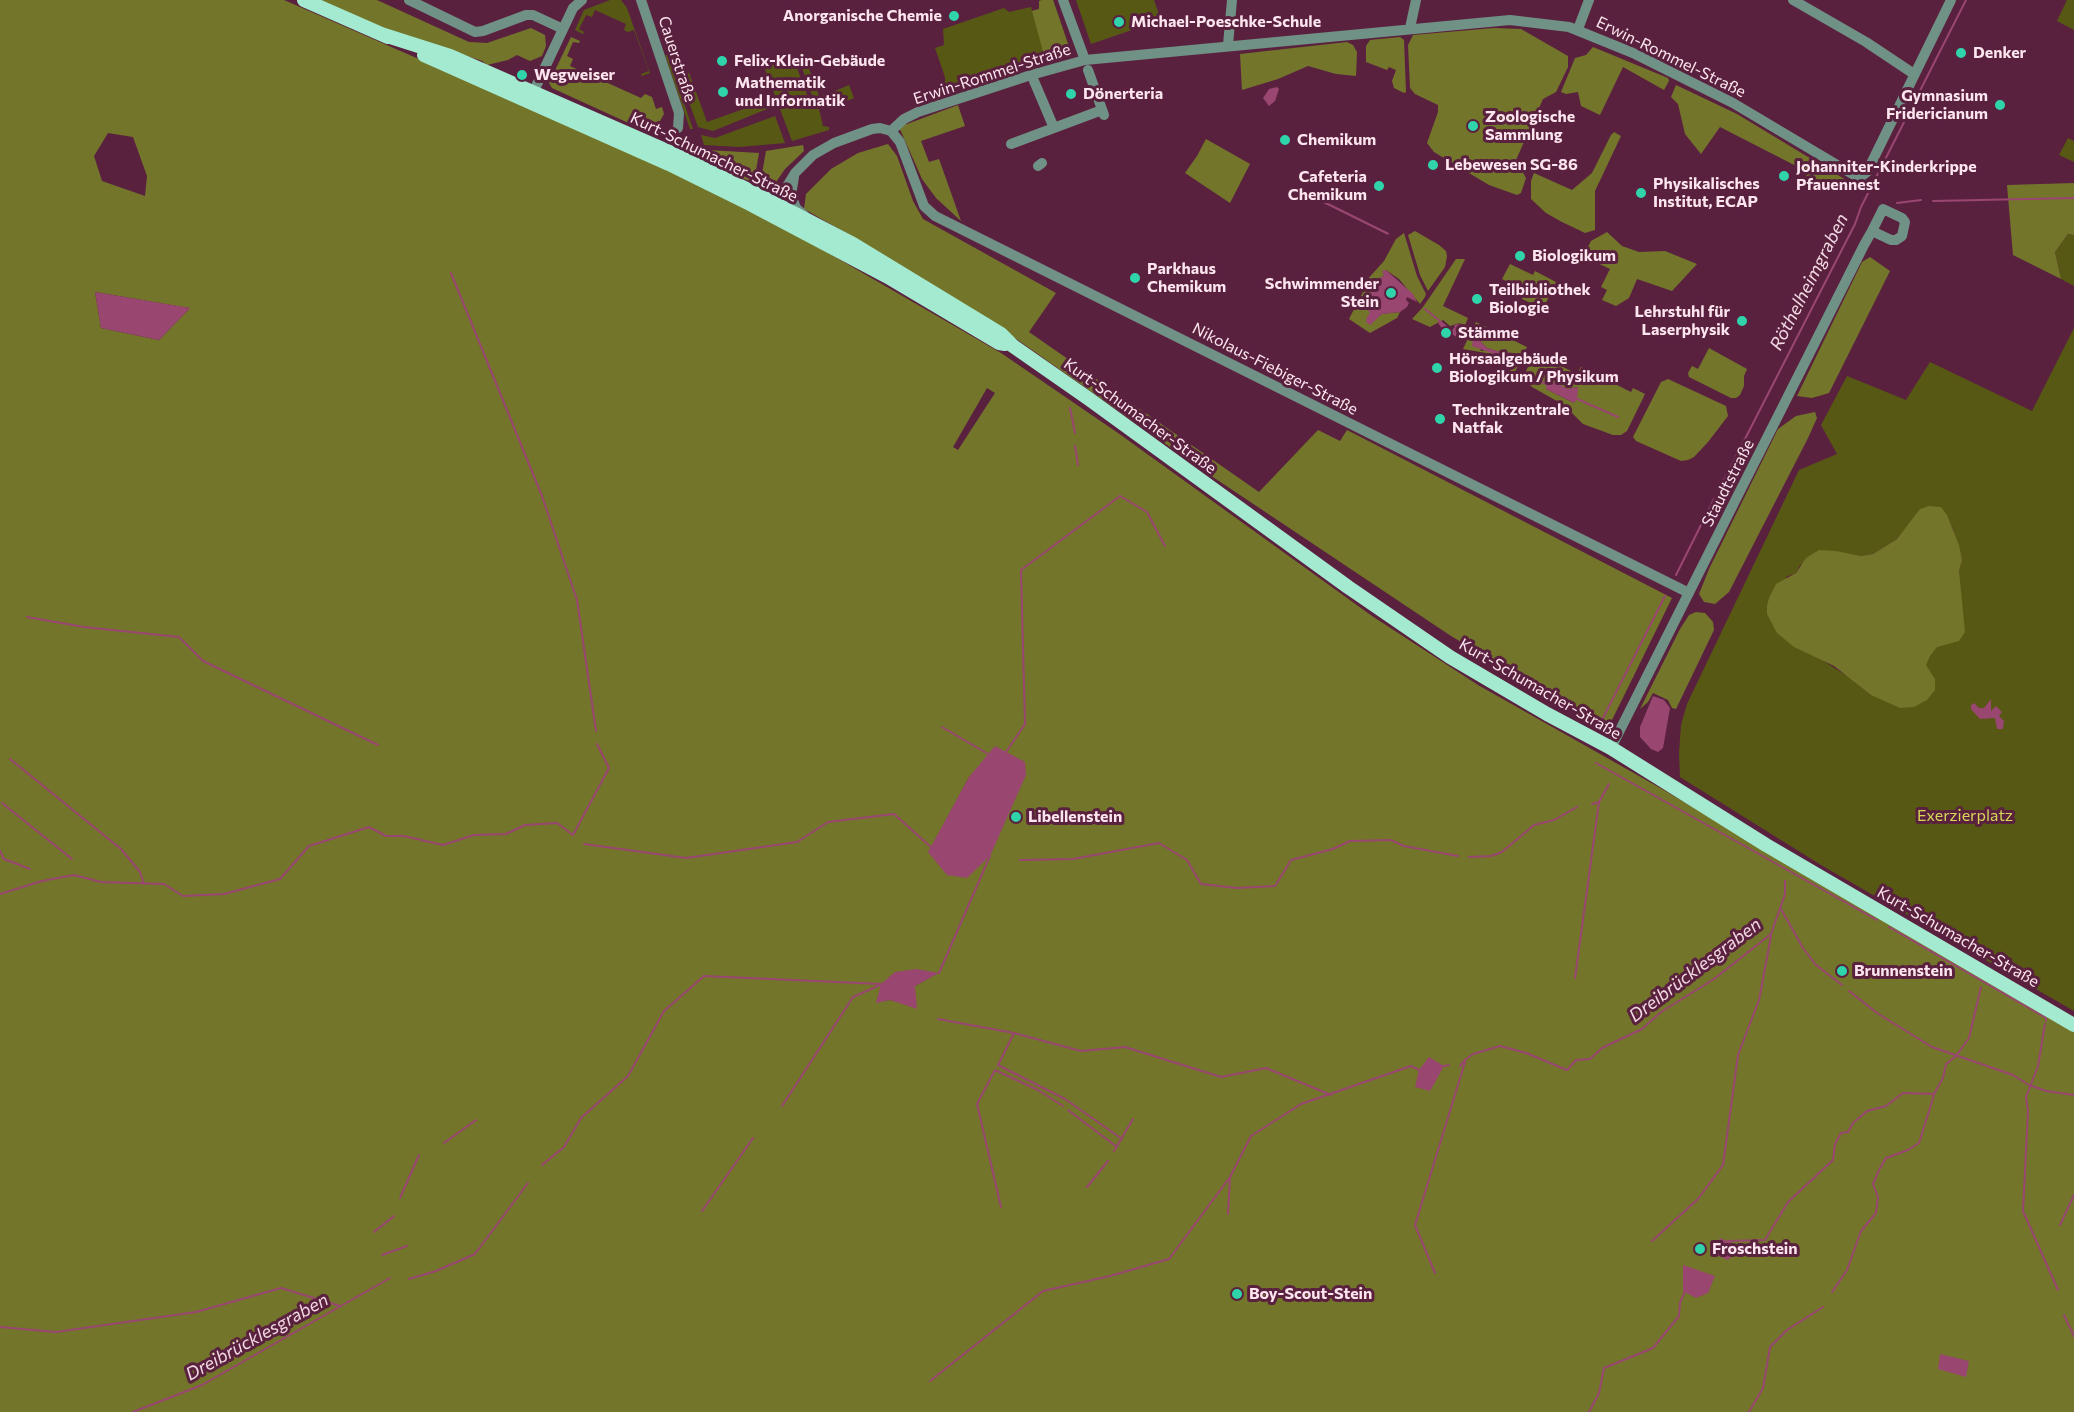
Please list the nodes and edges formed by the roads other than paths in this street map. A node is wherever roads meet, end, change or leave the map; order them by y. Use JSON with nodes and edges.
{"nodes":[{"id":1,"x":304,"y":0,"type":"edge"},
{"id":2,"x":410,"y":0,"type":"edge"},
{"id":3,"x":582,"y":0,"type":"edge"},
{"id":4,"x":641,"y":0,"type":"edge"},
{"id":5,"x":1063,"y":0,"type":"edge"},
{"id":6,"x":1232,"y":0,"type":"edge"},
{"id":7,"x":1416,"y":0,"type":"edge"},
{"id":8,"x":1589,"y":0,"type":"edge"},
{"id":9,"x":1793,"y":0,"type":"edge"},
{"id":10,"x":1952,"y":0,"type":"edge"},
{"id":11,"x":1410,"y":28,"type":"junction"},
{"id":12,"x":563,"y":29,"type":"junction"},
{"id":13,"x":1578,"y":30,"type":"junction"},
{"id":14,"x":1228,"y":45,"type":"junction"},
{"id":15,"x":1088,"y":70,"type":"junction"},
{"id":16,"x":1914,"y":74,"type":"junction"},
{"id":17,"x":1034,"y":81,"type":"dead end"},
{"id":18,"x":531,"y":96,"type":"junction"},
{"id":19,"x":678,"y":128,"type":"dead end"},
{"id":20,"x":1059,"y":128,"type":"junction"},
{"id":21,"x":891,"y":131,"type":"junction"},
{"id":22,"x":1013,"y":143,"type":"dead end"},
{"id":23,"x":795,"y":173,"type":"junction"},
{"id":24,"x":773,"y":209,"type":"junction"},
{"id":25,"x":813,"y":224,"type":"junction"},
{"id":26,"x":1872,"y":231,"type":"dead end"},
{"id":27,"x":1013,"y":346,"type":"junction"},
{"id":28,"x":1689,"y":593,"type":"junction"},
{"id":29,"x":1611,"y":748,"type":"junction"},
{"id":30,"x":2074,"y":1024,"type":"edge"}],
"edges":[{"from":1,"to":18,"type":"main road","name":"Kurt-Schumacher-Straße"},
{"from":2,"to":12,"type":"street"},
{"from":3,"to":12,"type":"street"},
{"from":4,"to":19,"type":"street","name":"Cauerstraße"},
{"from":5,"to":15,"type":"street"},
{"from":6,"to":14,"type":"street"},
{"from":7,"to":11,"type":"street"},
{"from":8,"to":13,"type":"street"},
{"from":9,"to":16,"type":"street"},
{"from":10,"to":16,"type":"street"},
{"from":11,"to":13,"type":"street","name":"Erwin-Rommel-Straße"},
{"from":11,"to":14,"type":"street","name":"Erwin-Rommel-Straße"},
{"from":12,"to":18,"type":"street"},
{"from":13,"to":16,"type":"street","name":"Erwin-Rommel-Straße"},
{"from":14,"to":15,"type":"street","name":"Erwin-Rommel-Straße"},
{"from":15,"to":20,"type":"street"},
{"from":15,"to":21,"type":"street","name":"Erwin-Rommel-Straße"},
{"from":17,"to":20,"type":"street"},
{"from":18,"to":24,"type":"main road","name":"Kurt-Schumacher-Straße"},
{"from":20,"to":22,"type":"street"},
{"from":21,"to":23,"type":"street"},
{"from":21,"to":28,"type":"street","name":"Nikolaus-Fiebiger-Straße"},
{"from":23,"to":24,"type":"street"},
{"from":23,"to":25,"type":"street"},
{"from":24,"to":25,"type":"main road","name":"Kurt-Schumacher-Straße"},
{"from":24,"to":27,"type":"main road","name":"Kurt-Schumacher-Straße"},
{"from":25,"to":27,"type":"main road","name":"Kurt-Schumacher-Straße"},
{"from":26,"to":28,"type":"street","name":"Staudtstraße"},
{"from":27,"to":29,"type":"main road","name":"Kurt-Schumacher-Straße"},
{"from":28,"to":29,"type":"street","name":"Staudtstraße"},
{"from":29,"to":30,"type":"main road","name":"Kurt-Schumacher-Straße"}]}
